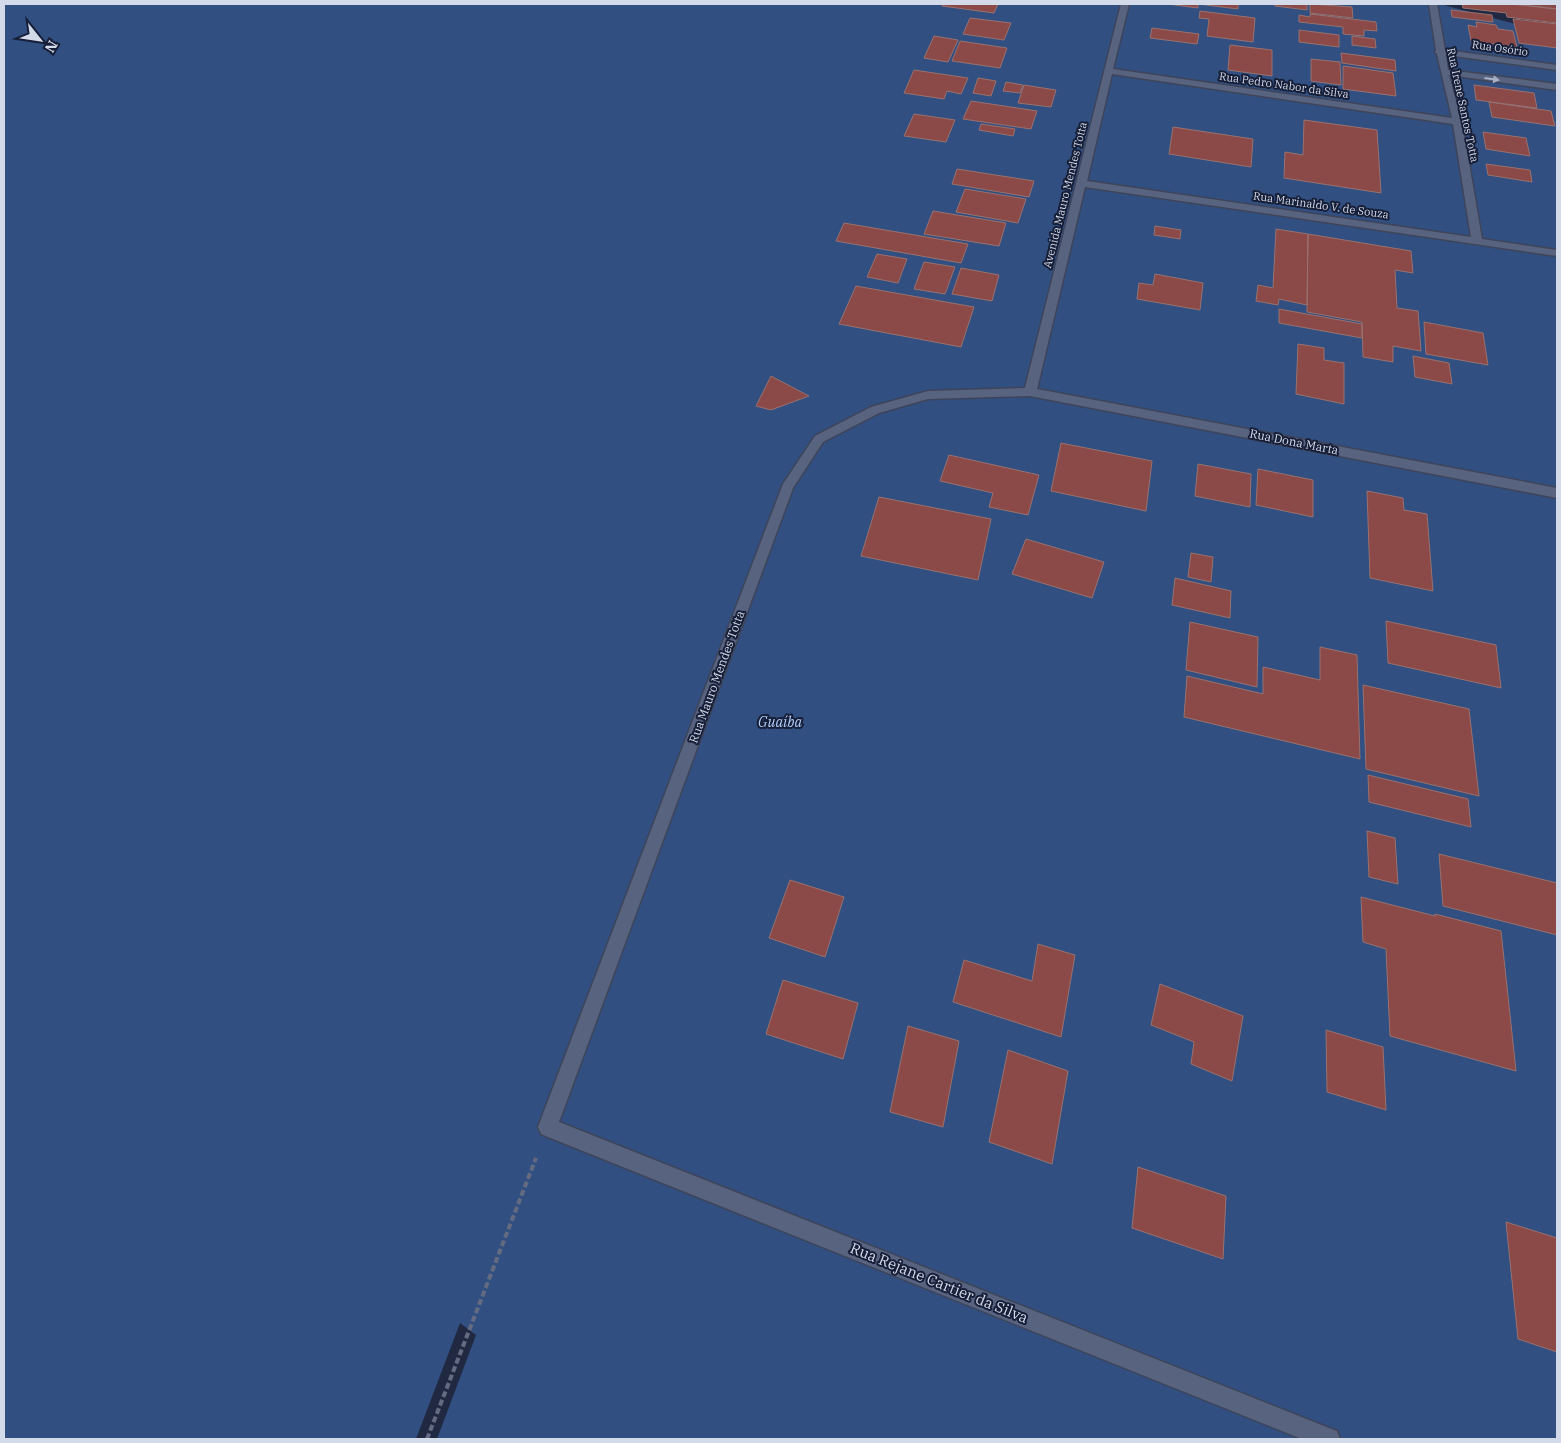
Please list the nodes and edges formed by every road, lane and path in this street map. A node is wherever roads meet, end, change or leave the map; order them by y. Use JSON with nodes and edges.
{"nodes":[{"id":1,"x":1125,"y":4,"type":"edge"},
{"id":2,"x":1433,"y":4,"type":"edge"},
{"id":3,"x":1440,"y":52,"type":"junction"},
{"id":4,"x":1557,"y":67,"type":"edge"},
{"id":5,"x":1108,"y":71,"type":"junction"},
{"id":6,"x":1444,"y":72,"type":"junction"},
{"id":7,"x":1557,"y":88,"type":"edge"},
{"id":8,"x":1457,"y":122,"type":"junction"},
{"id":9,"x":1081,"y":183,"type":"junction"},
{"id":10,"x":1477,"y":240,"type":"junction"},
{"id":11,"x":1557,"y":253,"type":"edge"},
{"id":12,"x":1030,"y":392,"type":"junction"},
{"id":13,"x":1557,"y":493,"type":"edge"},
{"id":14,"x":548,"y":1127,"type":"junction"},
{"id":15,"x":427,"y":1439,"type":"edge"},
{"id":16,"x":1329,"y":1439,"type":"edge"}],
"edges":[{"from":1,"to":5,"type":"street","name":"Avenida Mauro Mendes Totta"},
{"from":2,"to":3,"type":"street","name":"Rua Irene Santos Totta"},
{"from":3,"to":4,"type":"street","name":"Rua Osório"},
{"from":3,"to":6,"type":"street","name":"Rua Irene Santos Totta"},
{"from":5,"to":8,"type":"street","name":"Rua Pedro Nabor da Silva"},
{"from":5,"to":9,"type":"street","name":"Avenida Mauro Mendes Totta"},
{"from":6,"to":7,"type":"street","one_way":true},
{"from":6,"to":8,"type":"street","name":"Rua Irene Santos Totta"},
{"from":8,"to":10,"type":"street","name":"Rua Irene Santos Totta"},
{"from":9,"to":10,"type":"street","name":"Rua Marinaldo V. de Souza"},
{"from":9,"to":12,"type":"street","name":"Avenida Mauro Mendes Totta"},
{"from":10,"to":11,"type":"street","name":"Rua Marinaldo V. de Souza"},
{"from":12,"to":13,"type":"street","name":"Rua Dona Marta"},
{"from":12,"to":14,"type":"street","name":"Rua Mauro Mendes Totta"},
{"from":14,"to":15,"type":"path"},
{"from":14,"to":16,"type":"street","name":"Rua Rejane Cartier da Silva"}]}
